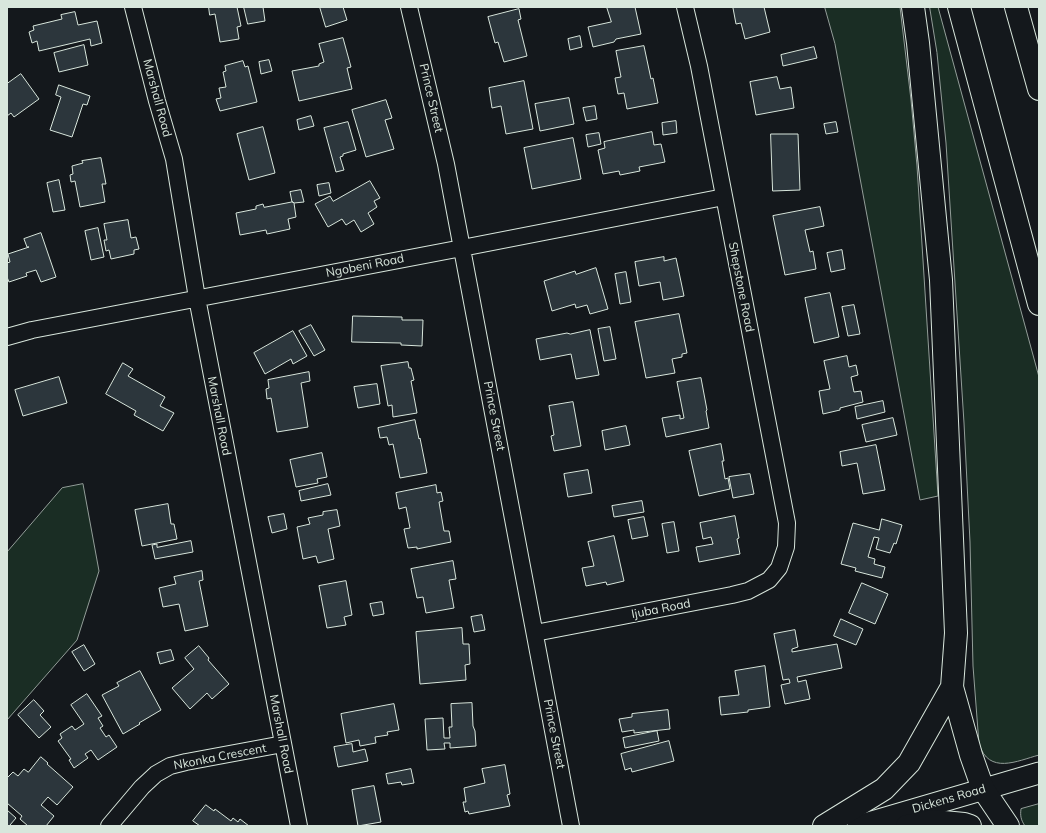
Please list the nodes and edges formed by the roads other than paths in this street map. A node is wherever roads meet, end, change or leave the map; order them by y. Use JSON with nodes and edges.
{"nodes":[{"id":1,"x":133,"y":7,"type":"edge"},
{"id":2,"x":409,"y":7,"type":"edge"},
{"id":3,"x":685,"y":7,"type":"edge"},
{"id":4,"x":913,"y":7,"type":"edge"},
{"id":5,"x":959,"y":7,"type":"edge"},
{"id":6,"x":1016,"y":7,"type":"edge"},
{"id":7,"x":1039,"y":89,"type":"edge"},
{"id":8,"x":724,"y":197,"type":"junction"},
{"id":9,"x":462,"y":248,"type":"junction"},
{"id":10,"x":197,"y":298,"type":"junction"},
{"id":11,"x":1039,"y":304,"type":"edge"},
{"id":12,"x":7,"y":337,"type":"edge"},
{"id":13,"x":779,"y":568,"type":"joint"},
{"id":14,"x":535,"y":633,"type":"junction"},
{"id":15,"x":952,"y":687,"type":"junction"},
{"id":16,"x":283,"y":744,"type":"junction"},
{"id":17,"x":1039,"y":773,"type":"edge"},
{"id":18,"x":983,"y":789,"type":"junction"},
{"id":19,"x":109,"y":826,"type":"edge"},
{"id":20,"x":299,"y":826,"type":"edge"},
{"id":21,"x":571,"y":826,"type":"edge"},
{"id":22,"x":824,"y":826,"type":"edge"},
{"id":23,"x":858,"y":826,"type":"edge"},
{"id":24,"x":907,"y":826,"type":"edge"},
{"id":25,"x":970,"y":826,"type":"edge"},
{"id":26,"x":1008,"y":826,"type":"edge"}],
"edges":[{"from":1,"to":10,"type":"street","name":"Marshall Road"},
{"from":2,"to":9,"type":"street","name":"Prince Street"},
{"from":3,"to":8,"type":"street","name":"Shepstone Road"},
{"from":4,"to":15,"type":"highway"},
{"from":5,"to":11,"type":"highway"},
{"from":6,"to":7,"type":"highway"},
{"from":8,"to":9,"type":"street","name":"Ngobeni Road"},
{"from":8,"to":13,"type":"street","name":"Shepstone Road"},
{"from":9,"to":10,"type":"street","name":"Ngobeni Road"},
{"from":9,"to":14,"type":"street","name":"Prince Street"},
{"from":10,"to":12,"type":"street","name":"Ngobeni Road"},
{"from":10,"to":16,"type":"street","name":"Marshall Road"},
{"from":13,"to":14,"type":"street","name":"Ijuba Road"},
{"from":14,"to":21,"type":"street","name":"Prince Street"},
{"from":15,"to":18,"type":"highway"},
{"from":15,"to":22,"type":"highway"},
{"from":16,"to":19,"type":"street","name":"Nkonka Crescent"},
{"from":16,"to":20,"type":"street","name":"Marshall Road"},
{"from":17,"to":18,"type":"street","name":"Dickens Road"},
{"from":18,"to":23,"type":"street","name":"Dickens Road"},
{"from":18,"to":26,"type":"highway"},
{"from":24,"to":25,"type":"highway"}]}
